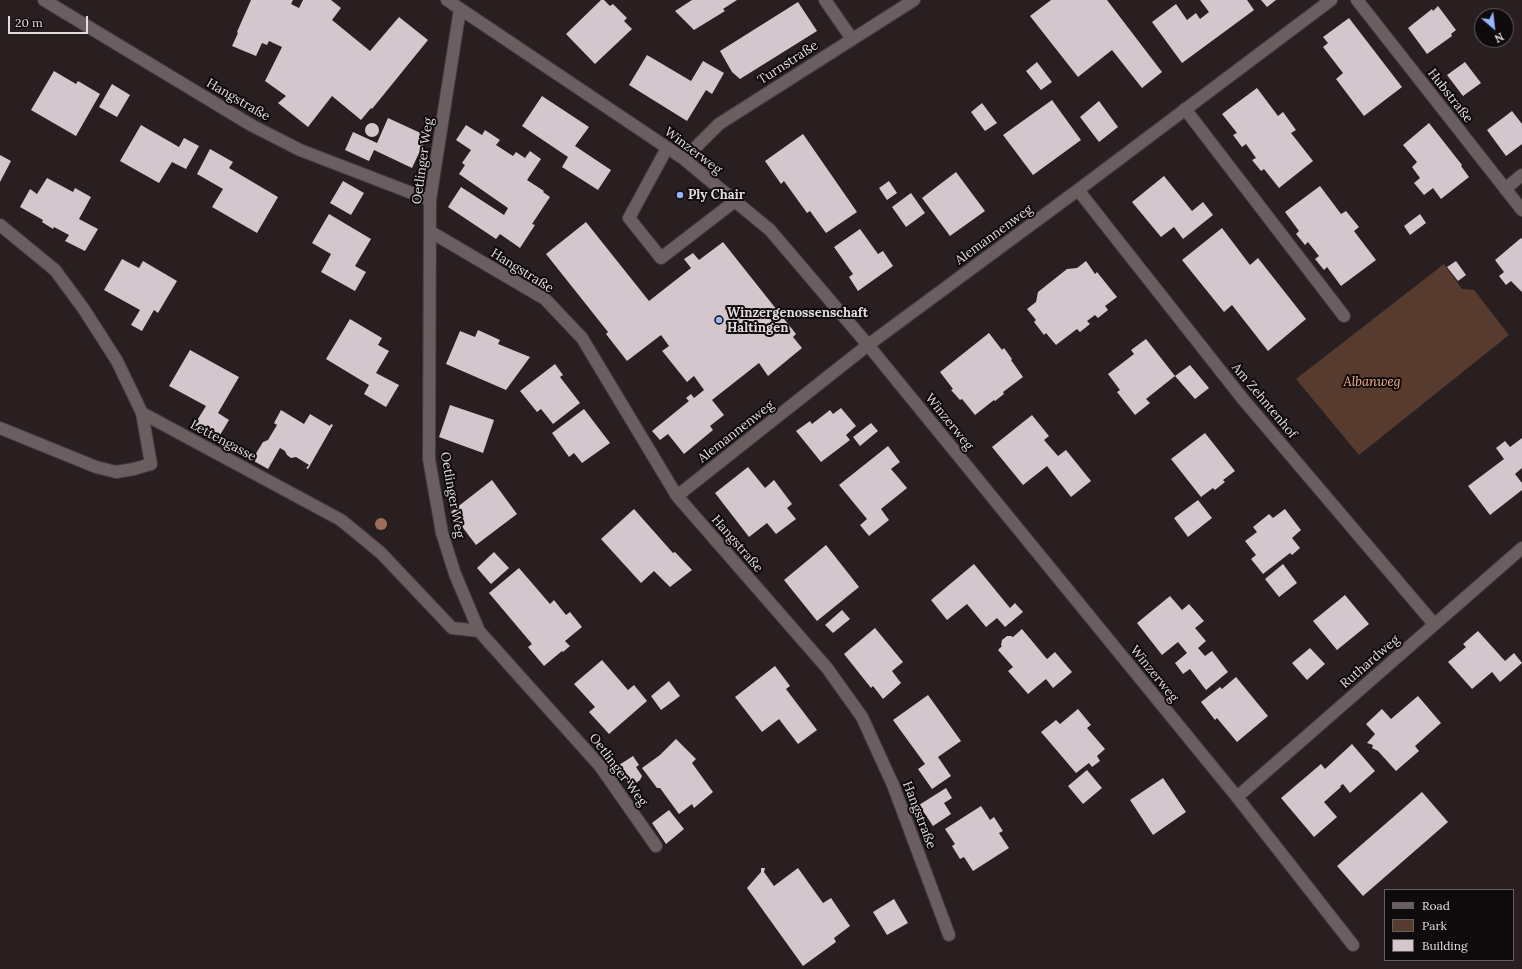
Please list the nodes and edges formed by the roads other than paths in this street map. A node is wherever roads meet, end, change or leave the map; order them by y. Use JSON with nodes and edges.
{"nodes":[{"id":1,"x":44,"y":0,"type":"edge"},
{"id":2,"x":447,"y":0,"type":"edge"},
{"id":3,"x":825,"y":0,"type":"edge"},
{"id":4,"x":914,"y":0,"type":"edge"},
{"id":5,"x":1331,"y":0,"type":"edge"},
{"id":6,"x":1357,"y":0,"type":"edge"},
{"id":7,"x":460,"y":10,"type":"junction"},
{"id":8,"x":852,"y":39,"type":"junction"},
{"id":9,"x":1185,"y":110,"type":"junction"},
{"id":10,"x":667,"y":148,"type":"junction"},
{"id":11,"x":684,"y":160,"type":"junction"},
{"id":12,"x":1522,"y":175,"type":"edge"},
{"id":13,"x":1505,"y":188,"type":"junction"},
{"id":14,"x":1078,"y":190,"type":"junction"},
{"id":15,"x":430,"y":200,"type":"junction"},
{"id":16,"x":735,"y":201,"type":"junction"},
{"id":17,"x":1522,"y":210,"type":"edge"},
{"id":18,"x":0,"y":225,"type":"edge"},
{"id":19,"x":431,"y":232,"type":"junction"},
{"id":20,"x":1344,"y":316,"type":"dead end"},
{"id":21,"x":868,"y":345,"type":"junction"},
{"id":22,"x":142,"y":413,"type":"junction"},
{"id":23,"x":0,"y":428,"type":"edge"},
{"id":24,"x":677,"y":496,"type":"junction"},
{"id":25,"x":1522,"y":548,"type":"edge"},
{"id":26,"x":1434,"y":624,"type":"junction"},
{"id":27,"x":479,"y":631,"type":"junction"},
{"id":28,"x":1236,"y":797,"type":"junction"},
{"id":29,"x":656,"y":846,"type":"dead end"},
{"id":30,"x":949,"y":935,"type":"dead end"},
{"id":31,"x":1353,"y":945,"type":"dead end"}],
"edges":[{"from":1,"to":15,"type":"street","name":"Hangstraße"},
{"from":2,"to":7,"type":"street","name":"Winzerweg"},
{"from":3,"to":8,"type":"street"},
{"from":4,"to":8,"type":"street","name":"Turnstraße"},
{"from":5,"to":9,"type":"street","name":"Alemannenweg"},
{"from":6,"to":13,"type":"street","name":"Hubstraße"},
{"from":7,"to":10,"type":"street","name":"Winzerweg"},
{"from":7,"to":15,"type":"street","name":"Oetlinger Weg"},
{"from":8,"to":11,"type":"street","name":"Turnstraße"},
{"from":9,"to":14,"type":"street","name":"Alemannenweg"},
{"from":9,"to":20,"type":"street"},
{"from":10,"to":11,"type":"street","name":"Winzerweg"},
{"from":10,"to":16,"type":"street"},
{"from":11,"to":16,"type":"street","name":"Winzerweg"},
{"from":12,"to":13,"type":"street"},
{"from":13,"to":17,"type":"street","name":"Hubstraße"},
{"from":14,"to":21,"type":"street","name":"Alemannenweg"},
{"from":14,"to":26,"type":"street","name":"Am Zehntenhof"},
{"from":15,"to":19,"type":"street","name":"Oetlinger Weg"},
{"from":16,"to":21,"type":"street","name":"Winzerweg"},
{"from":18,"to":22,"type":"street"},
{"from":19,"to":24,"type":"street","name":"Hangstraße"},
{"from":19,"to":27,"type":"street","name":"Oetlinger Weg"},
{"from":21,"to":24,"type":"street","name":"Alemannenweg"},
{"from":21,"to":28,"type":"street","name":"Winzerweg"},
{"from":22,"to":23,"type":"street"},
{"from":22,"to":27,"type":"street","name":"Lettengasse"},
{"from":24,"to":30,"type":"street","name":"Hangstraße"},
{"from":25,"to":26,"type":"street","name":"Ruthardweg"},
{"from":26,"to":28,"type":"street","name":"Ruthardweg"},
{"from":27,"to":29,"type":"street","name":"Oetlinger Weg"},
{"from":28,"to":31,"type":"street","name":"Winzerweg"}]}
